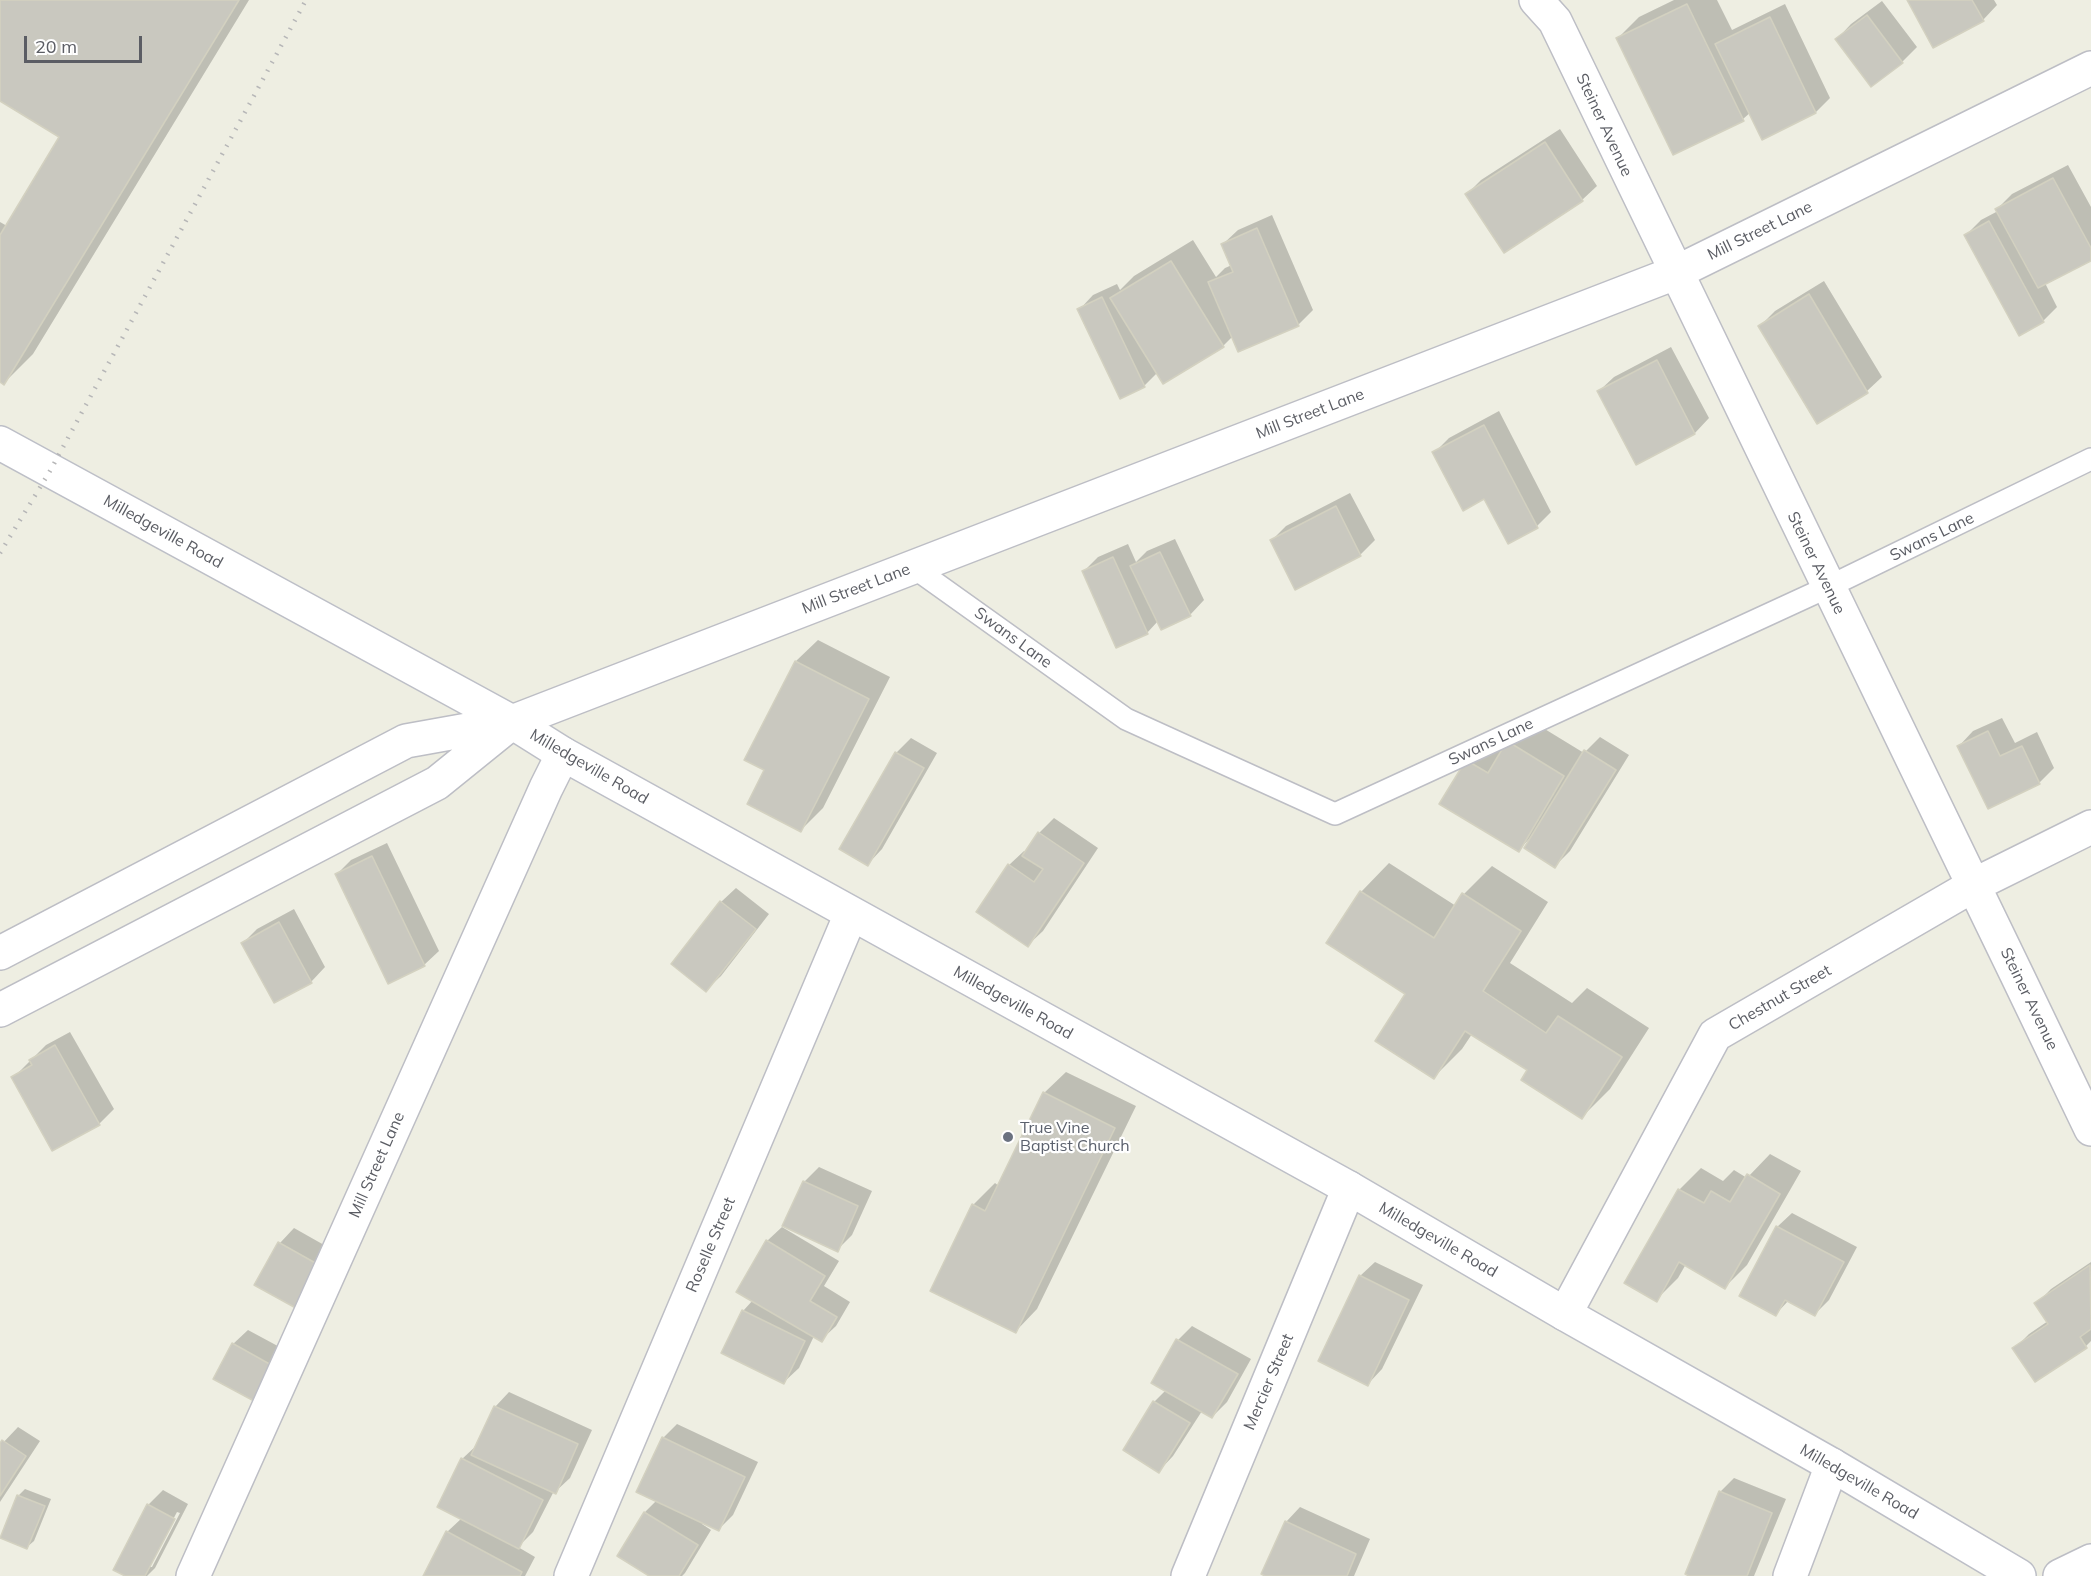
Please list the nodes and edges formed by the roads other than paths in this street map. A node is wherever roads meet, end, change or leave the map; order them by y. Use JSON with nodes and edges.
{"nodes":[{"id":1,"x":1536,"y":0,"type":"edge"},
{"id":2,"x":2091,"y":68,"type":"edge"},
{"id":3,"x":1674,"y":273,"type":"junction"},
{"id":4,"x":0,"y":443,"type":"edge"},
{"id":5,"x":2091,"y":459,"type":"edge"},
{"id":6,"x":913,"y":567,"type":"junction"},
{"id":7,"x":1828,"y":587,"type":"junction"},
{"id":8,"x":512,"y":722,"type":"junction"},
{"id":9,"x":563,"y":754,"type":"junction"},
{"id":10,"x":2091,"y":827,"type":"edge"},
{"id":11,"x":1974,"y":885,"type":"junction"},
{"id":12,"x":851,"y":914,"type":"junction"},
{"id":13,"x":0,"y":953,"type":"edge"},
{"id":14,"x":0,"y":1010,"type":"edge"},
{"id":15,"x":2091,"y":1129,"type":"edge"},
{"id":16,"x":1349,"y":1188,"type":"junction"},
{"id":17,"x":1565,"y":1314,"type":"junction"},
{"id":18,"x":1832,"y":1465,"type":"junction"},
{"id":19,"x":2091,"y":1561,"type":"edge"},
{"id":20,"x":193,"y":1576,"type":"edge"},
{"id":21,"x":571,"y":1576,"type":"edge"},
{"id":22,"x":1188,"y":1576,"type":"edge"},
{"id":23,"x":1790,"y":1576,"type":"edge"},
{"id":24,"x":2019,"y":1576,"type":"edge"},
{"id":25,"x":2060,"y":1576,"type":"edge"}],
"edges":[{"from":1,"to":3,"type":"street","name":"Steiner Avenue"},
{"from":2,"to":3,"type":"street","name":"Mill Street Lane"},
{"from":3,"to":6,"type":"street","name":"Mill Street Lane"},
{"from":3,"to":7,"type":"street","name":"Steiner Avenue"},
{"from":4,"to":8,"type":"street","name":"Milledgeville Road"},
{"from":5,"to":7,"type":"lane","name":"Swans Lane"},
{"from":6,"to":7,"type":"lane","name":"Swans Lane"},
{"from":6,"to":8,"type":"street","name":"Mill Street Lane"},
{"from":7,"to":11,"type":"street","name":"Steiner Avenue"},
{"from":8,"to":9,"type":"street","name":"Milledgeville Road"},
{"from":8,"to":13,"type":"street","name":"Mill Street Lane"},
{"from":8,"to":14,"type":"street","name":"Mill Street Lane"},
{"from":9,"to":12,"type":"street","name":"Milledgeville Road"},
{"from":9,"to":20,"type":"street","name":"Mill Street Lane"},
{"from":10,"to":11,"type":"street","name":"Chestnut Street"},
{"from":11,"to":15,"type":"street","name":"Steiner Avenue"},
{"from":11,"to":17,"type":"street","name":"Chestnut Street"},
{"from":12,"to":16,"type":"street","name":"Milledgeville Road"},
{"from":12,"to":21,"type":"street","name":"Roselle Street"},
{"from":16,"to":17,"type":"street","name":"Milledgeville Road"},
{"from":16,"to":22,"type":"street","name":"Mercier Street"},
{"from":17,"to":18,"type":"street","name":"Milledgeville Road"},
{"from":18,"to":23,"type":"street"},
{"from":18,"to":24,"type":"street","name":"Milledgeville Road"},
{"from":19,"to":25,"type":"street"}]}
